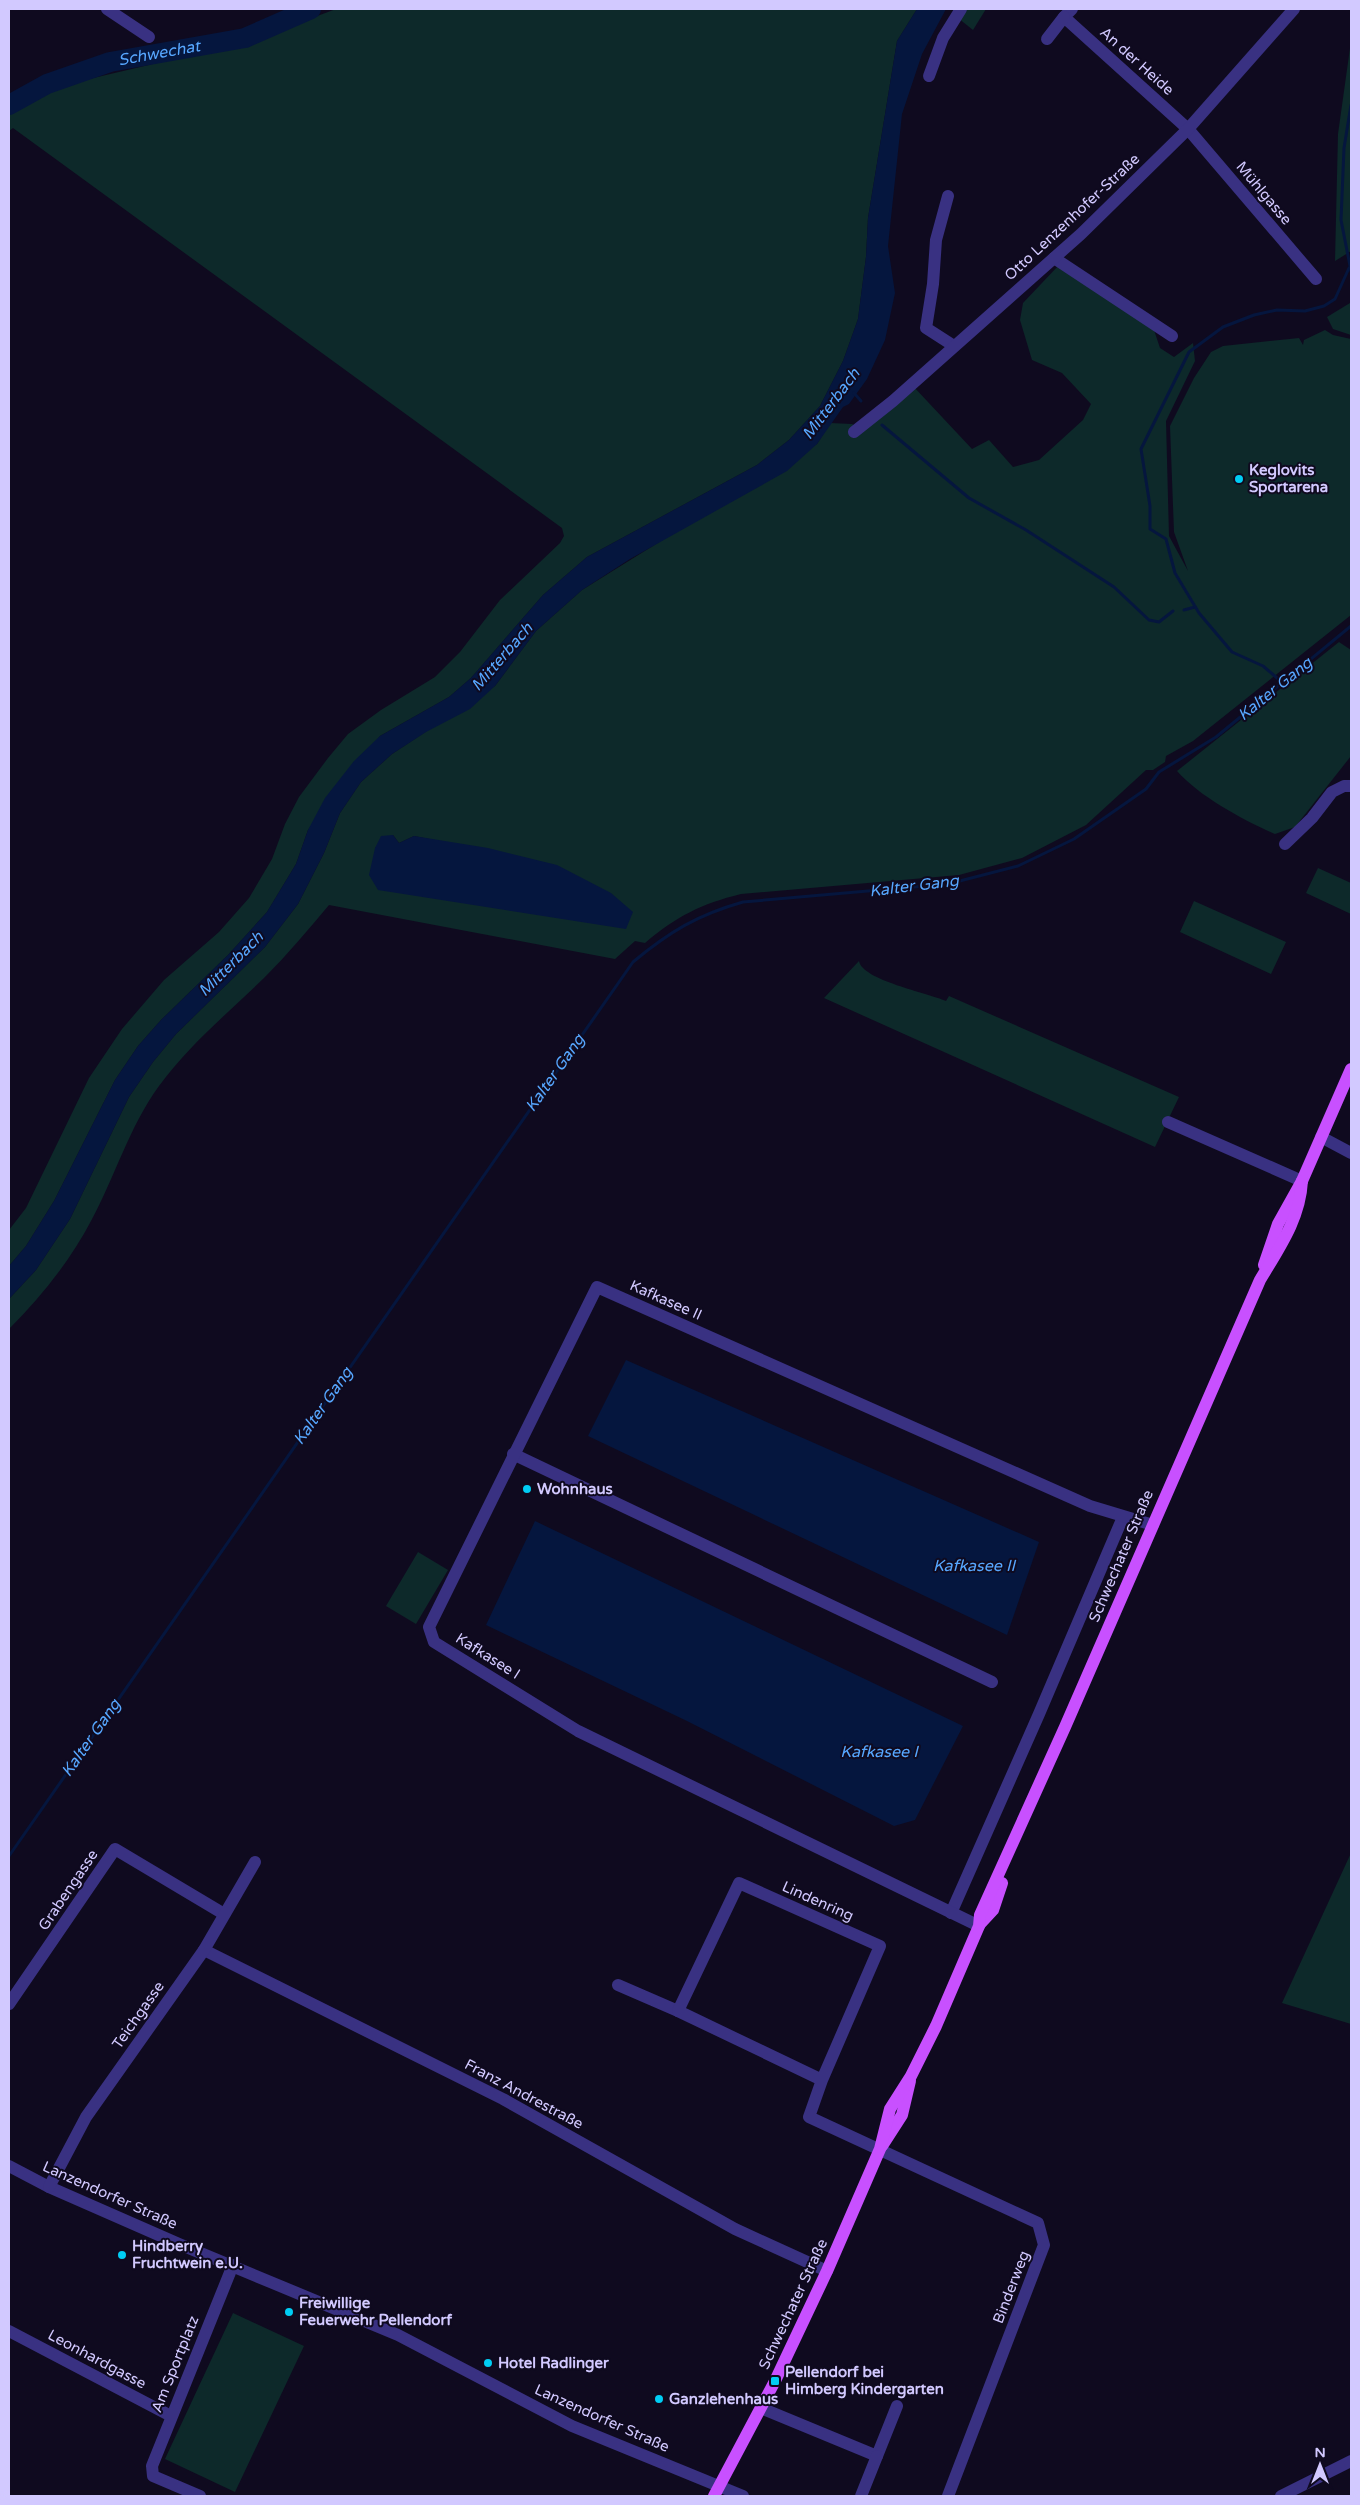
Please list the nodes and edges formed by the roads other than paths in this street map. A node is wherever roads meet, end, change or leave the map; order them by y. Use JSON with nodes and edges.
{"nodes":[{"id":1,"x":107,"y":9,"type":"edge"},
{"id":2,"x":961,"y":9,"type":"edge"},
{"id":3,"x":1294,"y":9,"type":"edge"},
{"id":4,"x":1068,"y":13,"type":"edge"},
{"id":5,"x":149,"y":37,"type":"dead end"},
{"id":6,"x":1047,"y":39,"type":"dead end"},
{"id":7,"x":929,"y":76,"type":"dead end"},
{"id":8,"x":1188,"y":129,"type":"junction"},
{"id":9,"x":948,"y":196,"type":"dead end"},
{"id":10,"x":1054,"y":258,"type":"junction"},
{"id":11,"x":1316,"y":278,"type":"dead end"},
{"id":12,"x":1172,"y":336,"type":"dead end"},
{"id":13,"x":954,"y":346,"type":"junction"},
{"id":14,"x":854,"y":432,"type":"dead end"},
{"id":15,"x":1351,"y":786,"type":"edge"},
{"id":16,"x":1285,"y":844,"type":"dead end"},
{"id":17,"x":1351,"y":1069,"type":"edge"},
{"id":18,"x":1168,"y":1122,"type":"dead end"},
{"id":19,"x":1321,"y":1137,"type":"junction"},
{"id":20,"x":1351,"y":1154,"type":"edge"},
{"id":21,"x":1302,"y":1181,"type":"junction"},
{"id":22,"x":513,"y":1454,"type":"junction"},
{"id":23,"x":1123,"y":1518,"type":"junction"},
{"id":24,"x":1153,"y":1525,"type":"junction"},
{"id":25,"x":992,"y":1682,"type":"dead end"},
{"id":26,"x":255,"y":1862,"type":"dead end"},
{"id":27,"x":951,"y":1913,"type":"junction"},
{"id":28,"x":224,"y":1914,"type":"junction"},
{"id":29,"x":978,"y":1926,"type":"junction"},
{"id":30,"x":204,"y":1950,"type":"junction"},
{"id":31,"x":618,"y":1985,"type":"dead end"},
{"id":32,"x":9,"y":2004,"type":"edge"},
{"id":33,"x":678,"y":2011,"type":"junction"},
{"id":34,"x":822,"y":2080,"type":"junction"},
{"id":35,"x":880,"y":2149,"type":"junction"},
{"id":36,"x":9,"y":2166,"type":"edge"},
{"id":37,"x":49,"y":2187,"type":"junction"},
{"id":38,"x":233,"y":2265,"type":"junction"},
{"id":39,"x":827,"y":2271,"type":"junction"},
{"id":40,"x":9,"y":2331,"type":"edge"},
{"id":41,"x":897,"y":2406,"type":"dead end"},
{"id":42,"x":761,"y":2408,"type":"junction"},
{"id":43,"x":171,"y":2416,"type":"junction"},
{"id":44,"x":877,"y":2456,"type":"junction"},
{"id":45,"x":1351,"y":2461,"type":"edge"},
{"id":46,"x":720,"y":2492,"type":"edge"},
{"id":47,"x":200,"y":2496,"type":"edge"},
{"id":48,"x":743,"y":2496,"type":"edge"},
{"id":49,"x":861,"y":2496,"type":"edge"},
{"id":50,"x":948,"y":2496,"type":"edge"},
{"id":51,"x":1281,"y":2496,"type":"edge"}],
"edges":[{"from":1,"to":5,"type":"street"},
{"from":2,"to":7,"type":"street"},
{"from":3,"to":8,"type":"street","name":"Otto Lenzenhofer-Straße"},
{"from":4,"to":6,"type":"street","name":"An der Heide"},
{"from":4,"to":8,"type":"street","name":"An der Heide"},
{"from":8,"to":10,"type":"street","name":"Otto Lenzenhofer-Straße"},
{"from":8,"to":11,"type":"street","name":"Mühlgasse"},
{"from":9,"to":13,"type":"street"},
{"from":10,"to":12,"type":"street"},
{"from":10,"to":13,"type":"street","name":"Otto Lenzenhofer-Straße"},
{"from":13,"to":14,"type":"street","name":"Otto Lenzenhofer-Straße"},
{"from":15,"to":16,"type":"street"},
{"from":17,"to":19,"type":"main road","name":"Schwechater Straße"},
{"from":18,"to":21,"type":"street"},
{"from":19,"to":20,"type":"street"},
{"from":19,"to":21,"type":"main road","name":"Schwechater Straße"},
{"from":21,"to":24,"type":"main road","name":"Schwechater Straße"},
{"from":22,"to":23,"type":"street","name":"Kafkasee II"},
{"from":22,"to":25,"type":"street"},
{"from":22,"to":27,"type":"street","name":"Kafkasee I"},
{"from":23,"to":24,"type":"street"},
{"from":23,"to":27,"type":"street"},
{"from":24,"to":29,"type":"main road","name":"Schwechater Straße"},
{"from":26,"to":28,"type":"street","name":"Teichgasse"},
{"from":27,"to":29,"type":"street","name":"Kafkasee I"},
{"from":28,"to":30,"type":"street","name":"Teichgasse"},
{"from":28,"to":32,"type":"street","name":"Grabengasse"},
{"from":29,"to":35,"type":"main road","name":"Schwechater Straße"},
{"from":30,"to":37,"type":"street","name":"Teichgasse"},
{"from":30,"to":39,"type":"street","name":"Franz Andrestraße"},
{"from":31,"to":33,"type":"street"},
{"from":33,"to":34,"type":"street"},
{"from":33,"to":34,"type":"street","name":"Lindenring"},
{"from":34,"to":35,"type":"street","name":"Lindenring"},
{"from":35,"to":39,"type":"main road","name":"Schwechater Straße"},
{"from":35,"to":50,"type":"street","name":"Binderweg"},
{"from":36,"to":37,"type":"street","name":"Lanzendorfer Straße"},
{"from":37,"to":38,"type":"street","name":"Lanzendorfer Straße"},
{"from":38,"to":43,"type":"street","name":"Am Sportplatz"},
{"from":38,"to":46,"type":"street","name":"Lanzendorfer Straße"},
{"from":39,"to":42,"type":"main road","name":"Schwechater Straße"},
{"from":40,"to":43,"type":"street","name":"Leonhardgasse"},
{"from":41,"to":44,"type":"street"},
{"from":42,"to":44,"type":"street"},
{"from":42,"to":46,"type":"main road","name":"Schwechater Straße"},
{"from":43,"to":47,"type":"street","name":"Am Sportplatz"},
{"from":44,"to":49,"type":"street"},
{"from":45,"to":51,"type":"street"},
{"from":46,"to":48,"type":"street","name":"Lanzendorfer Straße"}]}
